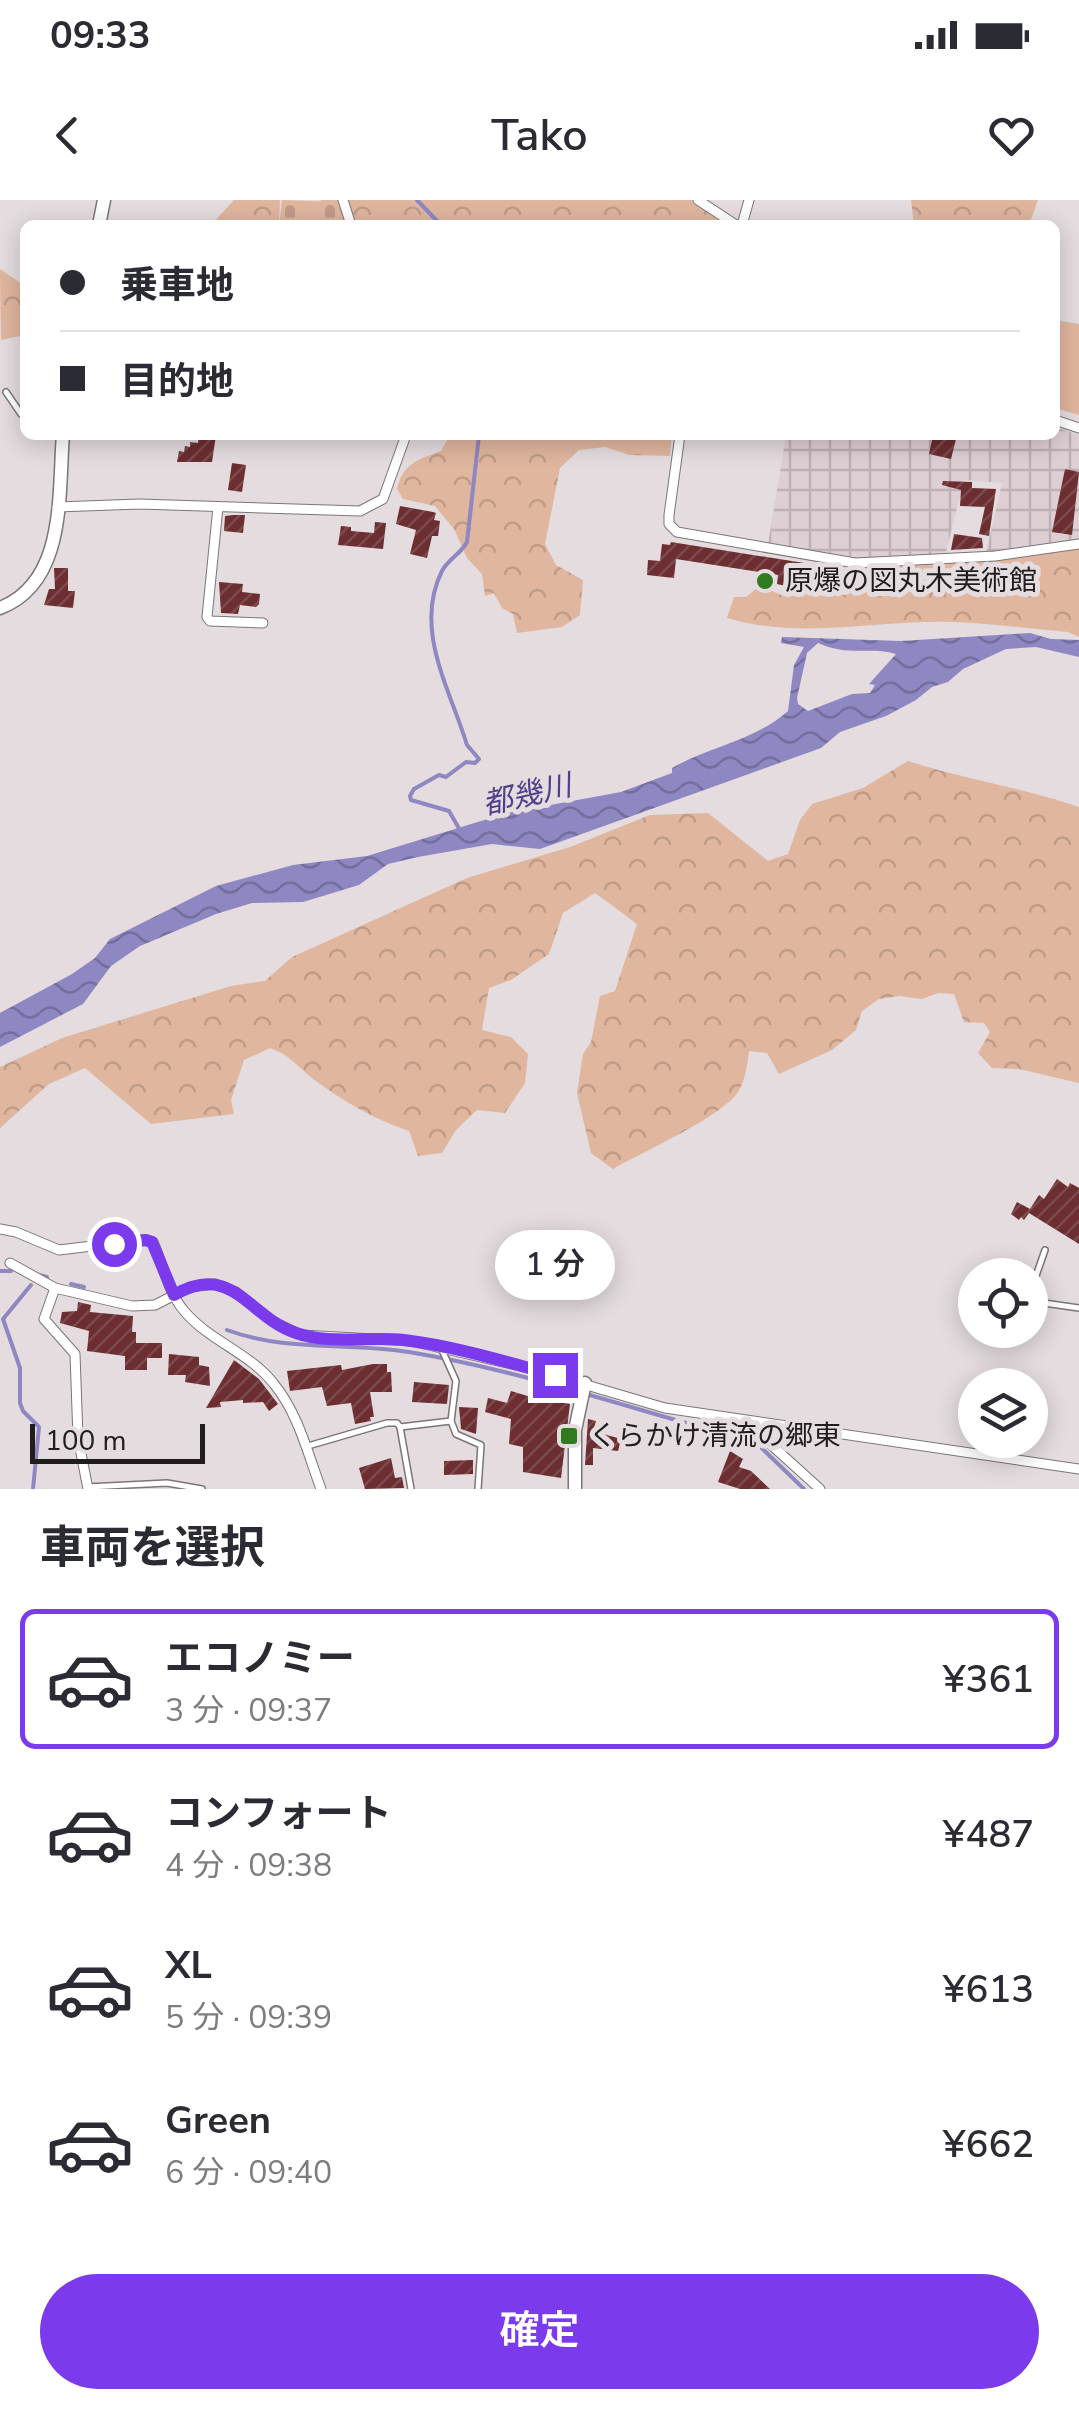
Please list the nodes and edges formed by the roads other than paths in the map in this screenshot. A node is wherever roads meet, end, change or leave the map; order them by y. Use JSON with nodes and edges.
{"nodes":[{"id":1,"x":698,"y":200,"type":"edge"},
{"id":2,"x":731,"y":220,"type":"edge"},
{"id":3,"x":6,"y":392,"type":"dead end"},
{"id":4,"x":20,"y":411,"type":"edge"},
{"id":5,"x":63,"y":440,"type":"edge"},
{"id":6,"x":404,"y":440,"type":"edge"},
{"id":7,"x":679,"y":440,"type":"edge"},
{"id":8,"x":57,"y":507,"type":"junction"},
{"id":9,"x":218,"y":507,"type":"junction"},
{"id":10,"x":1079,"y":544,"type":"edge"},
{"id":11,"x":0,"y":608,"type":"edge"},
{"id":12,"x":263,"y":623,"type":"dead end"},
{"id":13,"x":0,"y":1229,"type":"edge"},
{"id":14,"x":1045,"y":1250,"type":"dead end"},
{"id":15,"x":1042,"y":1258,"type":"edge"},
{"id":16,"x":10,"y":1263,"type":"dead end"},
{"id":17,"x":55,"y":1288,"type":"junction"},
{"id":18,"x":174,"y":1295,"type":"junction"},
{"id":19,"x":1048,"y":1304,"type":"edge"},
{"id":20,"x":1079,"y":1308,"type":"edge"},
{"id":21,"x":441,"y":1348,"type":"junction"},
{"id":22,"x":585,"y":1384,"type":"junction"},
{"id":23,"x":744,"y":1420,"type":"junction"},
{"id":24,"x":451,"y":1421,"type":"junction"},
{"id":25,"x":400,"y":1427,"type":"junction"},
{"id":26,"x":305,"y":1447,"type":"junction"},
{"id":27,"x":1079,"y":1469,"type":"edge"},
{"id":28,"x":88,"y":1488,"type":"edge"},
{"id":29,"x":202,"y":1489,"type":"edge"},
{"id":30,"x":321,"y":1489,"type":"edge"},
{"id":31,"x":411,"y":1489,"type":"edge"},
{"id":32,"x":478,"y":1489,"type":"edge"},
{"id":33,"x":575,"y":1489,"type":"edge"},
{"id":34,"x":820,"y":1489,"type":"edge"}],
"edges":[{"from":1,"to":2,"type":"street"},
{"from":3,"to":4,"type":"lane"},
{"from":5,"to":8,"type":"street"},
{"from":6,"to":9,"type":"street"},
{"from":7,"to":10,"type":"street"},
{"from":8,"to":9,"type":"street"},
{"from":8,"to":11,"type":"street"},
{"from":9,"to":12,"type":"street"},
{"from":13,"to":18,"type":"street"},
{"from":14,"to":15,"type":"lane"},
{"from":16,"to":17,"type":"street"},
{"from":17,"to":18,"type":"street"},
{"from":17,"to":28,"type":"street"},
{"from":18,"to":21,"type":"street"},
{"from":18,"to":26,"type":"street"},
{"from":19,"to":20,"type":"lane"},
{"from":21,"to":22,"type":"street"},
{"from":21,"to":24,"type":"lane"},
{"from":22,"to":23,"type":"street"},
{"from":22,"to":33,"type":"street"},
{"from":23,"to":27,"type":"street"},
{"from":23,"to":34,"type":"street"},
{"from":24,"to":25,"type":"lane"},
{"from":24,"to":32,"type":"lane"},
{"from":25,"to":26,"type":"lane"},
{"from":25,"to":31,"type":"lane"},
{"from":26,"to":30,"type":"street"},
{"from":28,"to":29,"type":"lane"}]}
